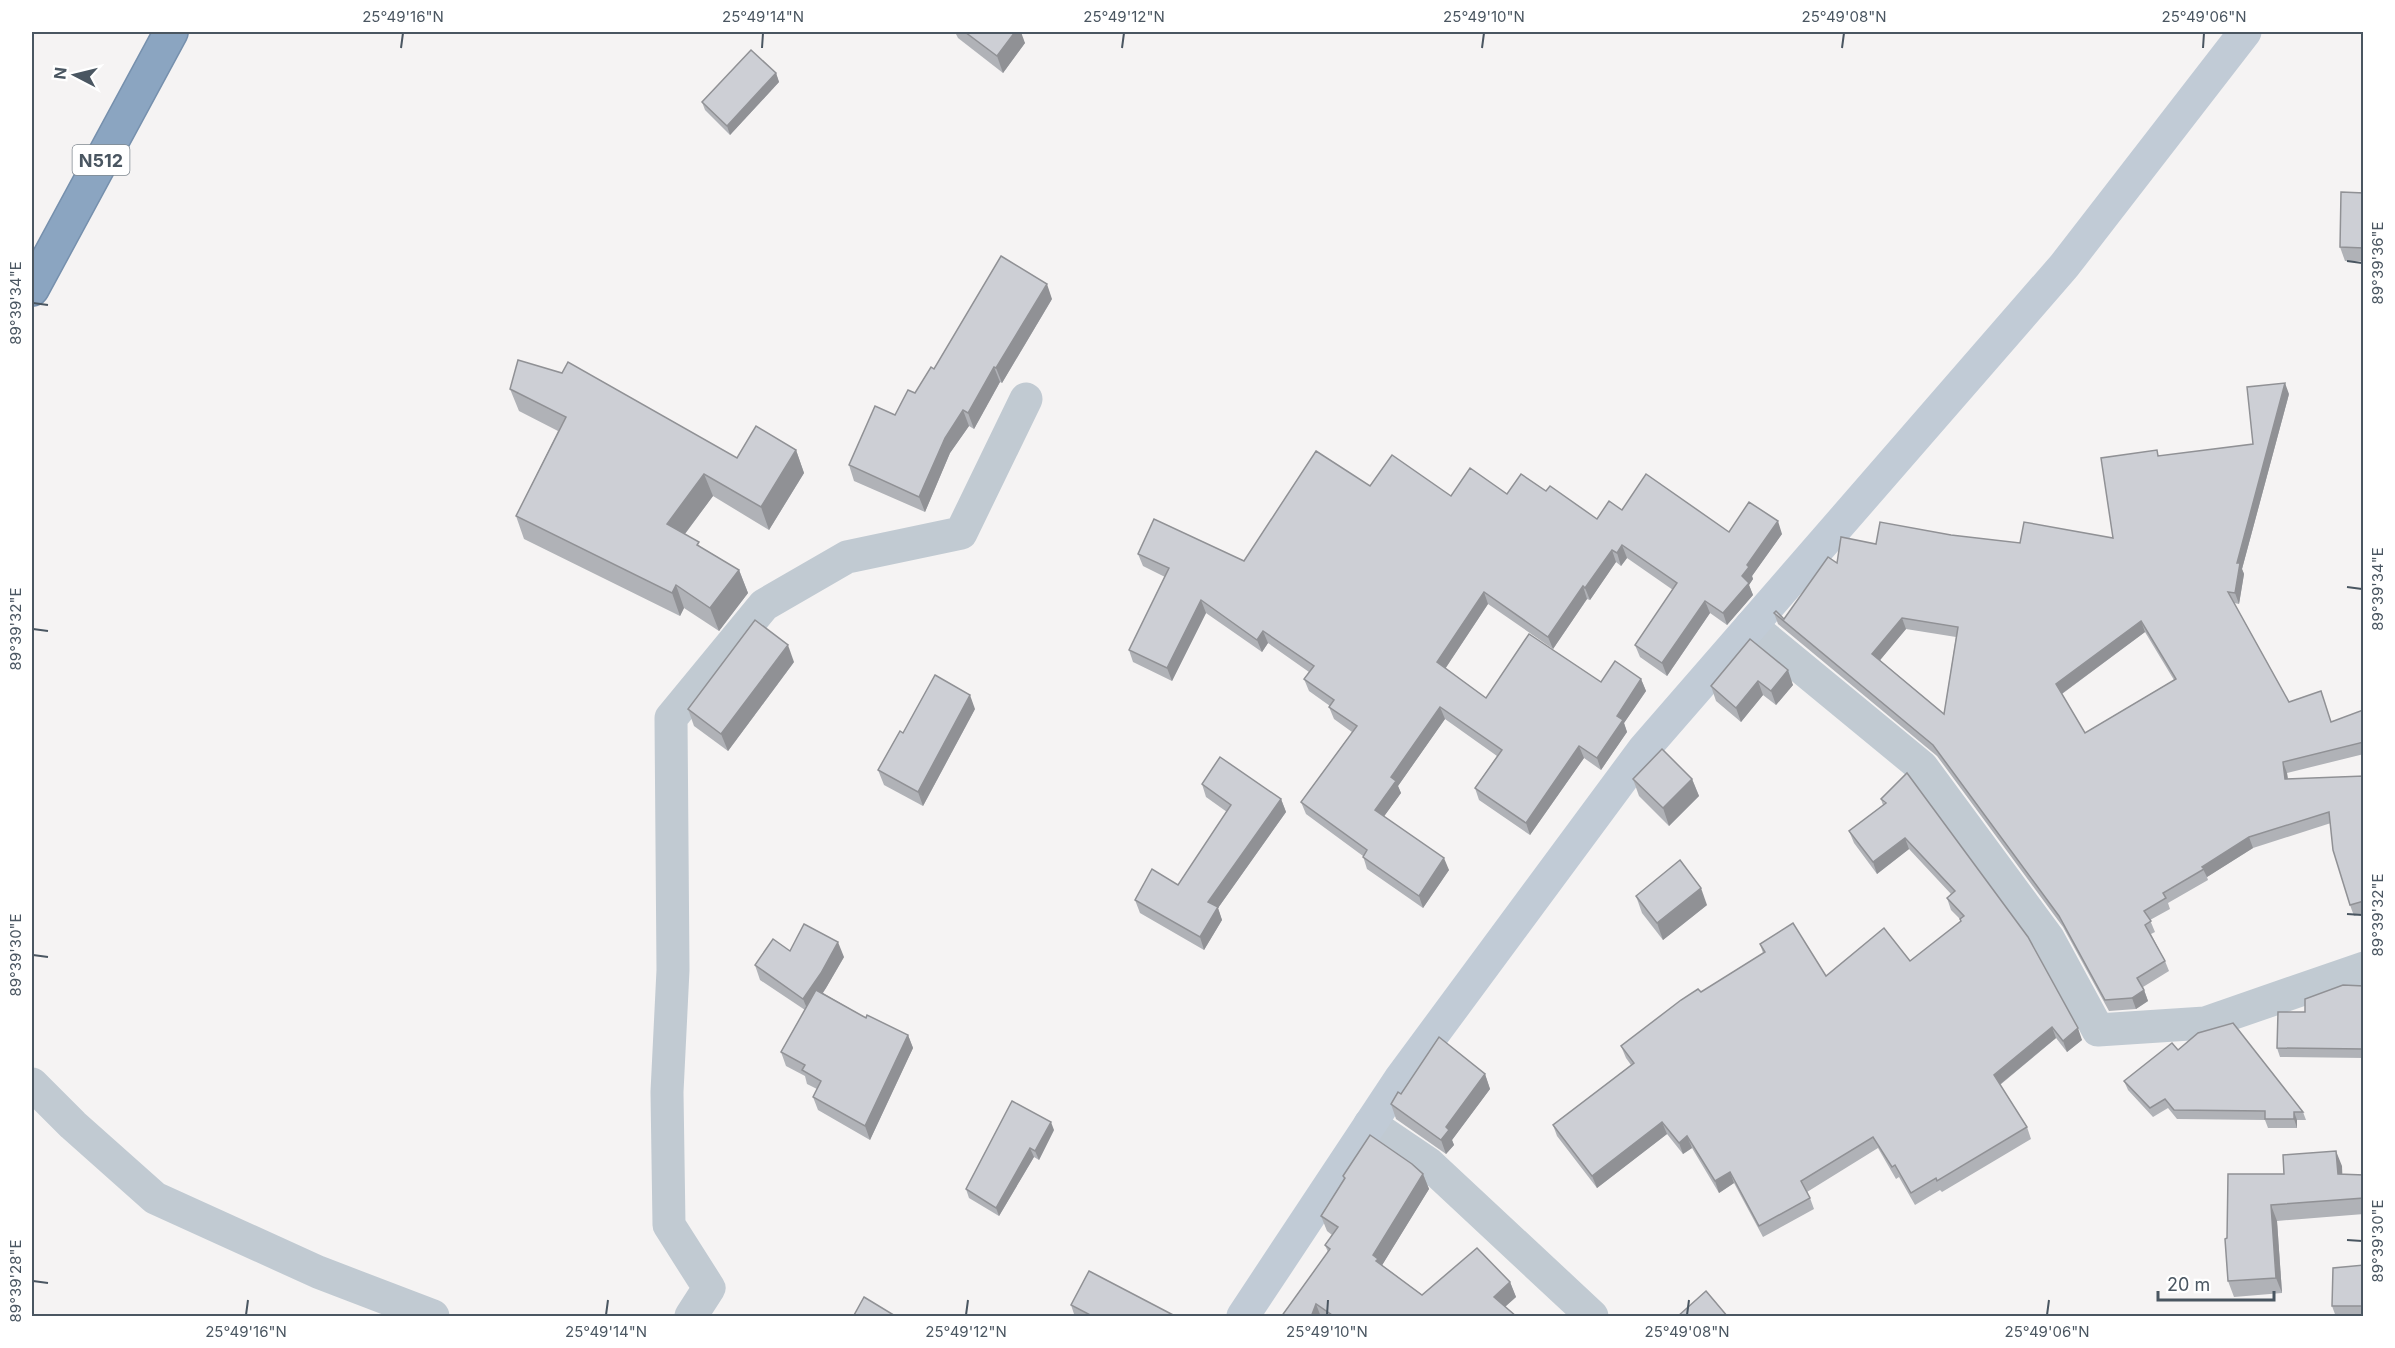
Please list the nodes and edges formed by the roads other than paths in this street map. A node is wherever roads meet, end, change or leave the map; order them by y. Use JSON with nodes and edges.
{"nodes":[{"id":1,"x":171,"y":32,"type":"edge"},
{"id":2,"x":2245,"y":32,"type":"edge"},
{"id":3,"x":32,"y":290,"type":"edge"},
{"id":4,"x":1026,"y":399,"type":"dead end"},
{"id":5,"x":1750,"y":626,"type":"junction"},
{"id":6,"x":2364,"y":968,"type":"edge"},
{"id":7,"x":32,"y":1084,"type":"edge"},
{"id":8,"x":1370,"y":1124,"type":"junction"},
{"id":9,"x":433,"y":1317,"type":"edge"},
{"id":10,"x":691,"y":1317,"type":"edge"},
{"id":11,"x":1243,"y":1317,"type":"edge"},
{"id":12,"x":1592,"y":1317,"type":"edge"}],
"edges":[{"from":1,"to":3,"type":"highway","number":"N512"},
{"from":2,"to":5,"type":"street"},
{"from":4,"to":10,"type":"street"},
{"from":5,"to":6,"type":"street"},
{"from":5,"to":8,"type":"street"},
{"from":7,"to":9,"type":"street"},
{"from":8,"to":11,"type":"street"},
{"from":8,"to":12,"type":"street"}]}
